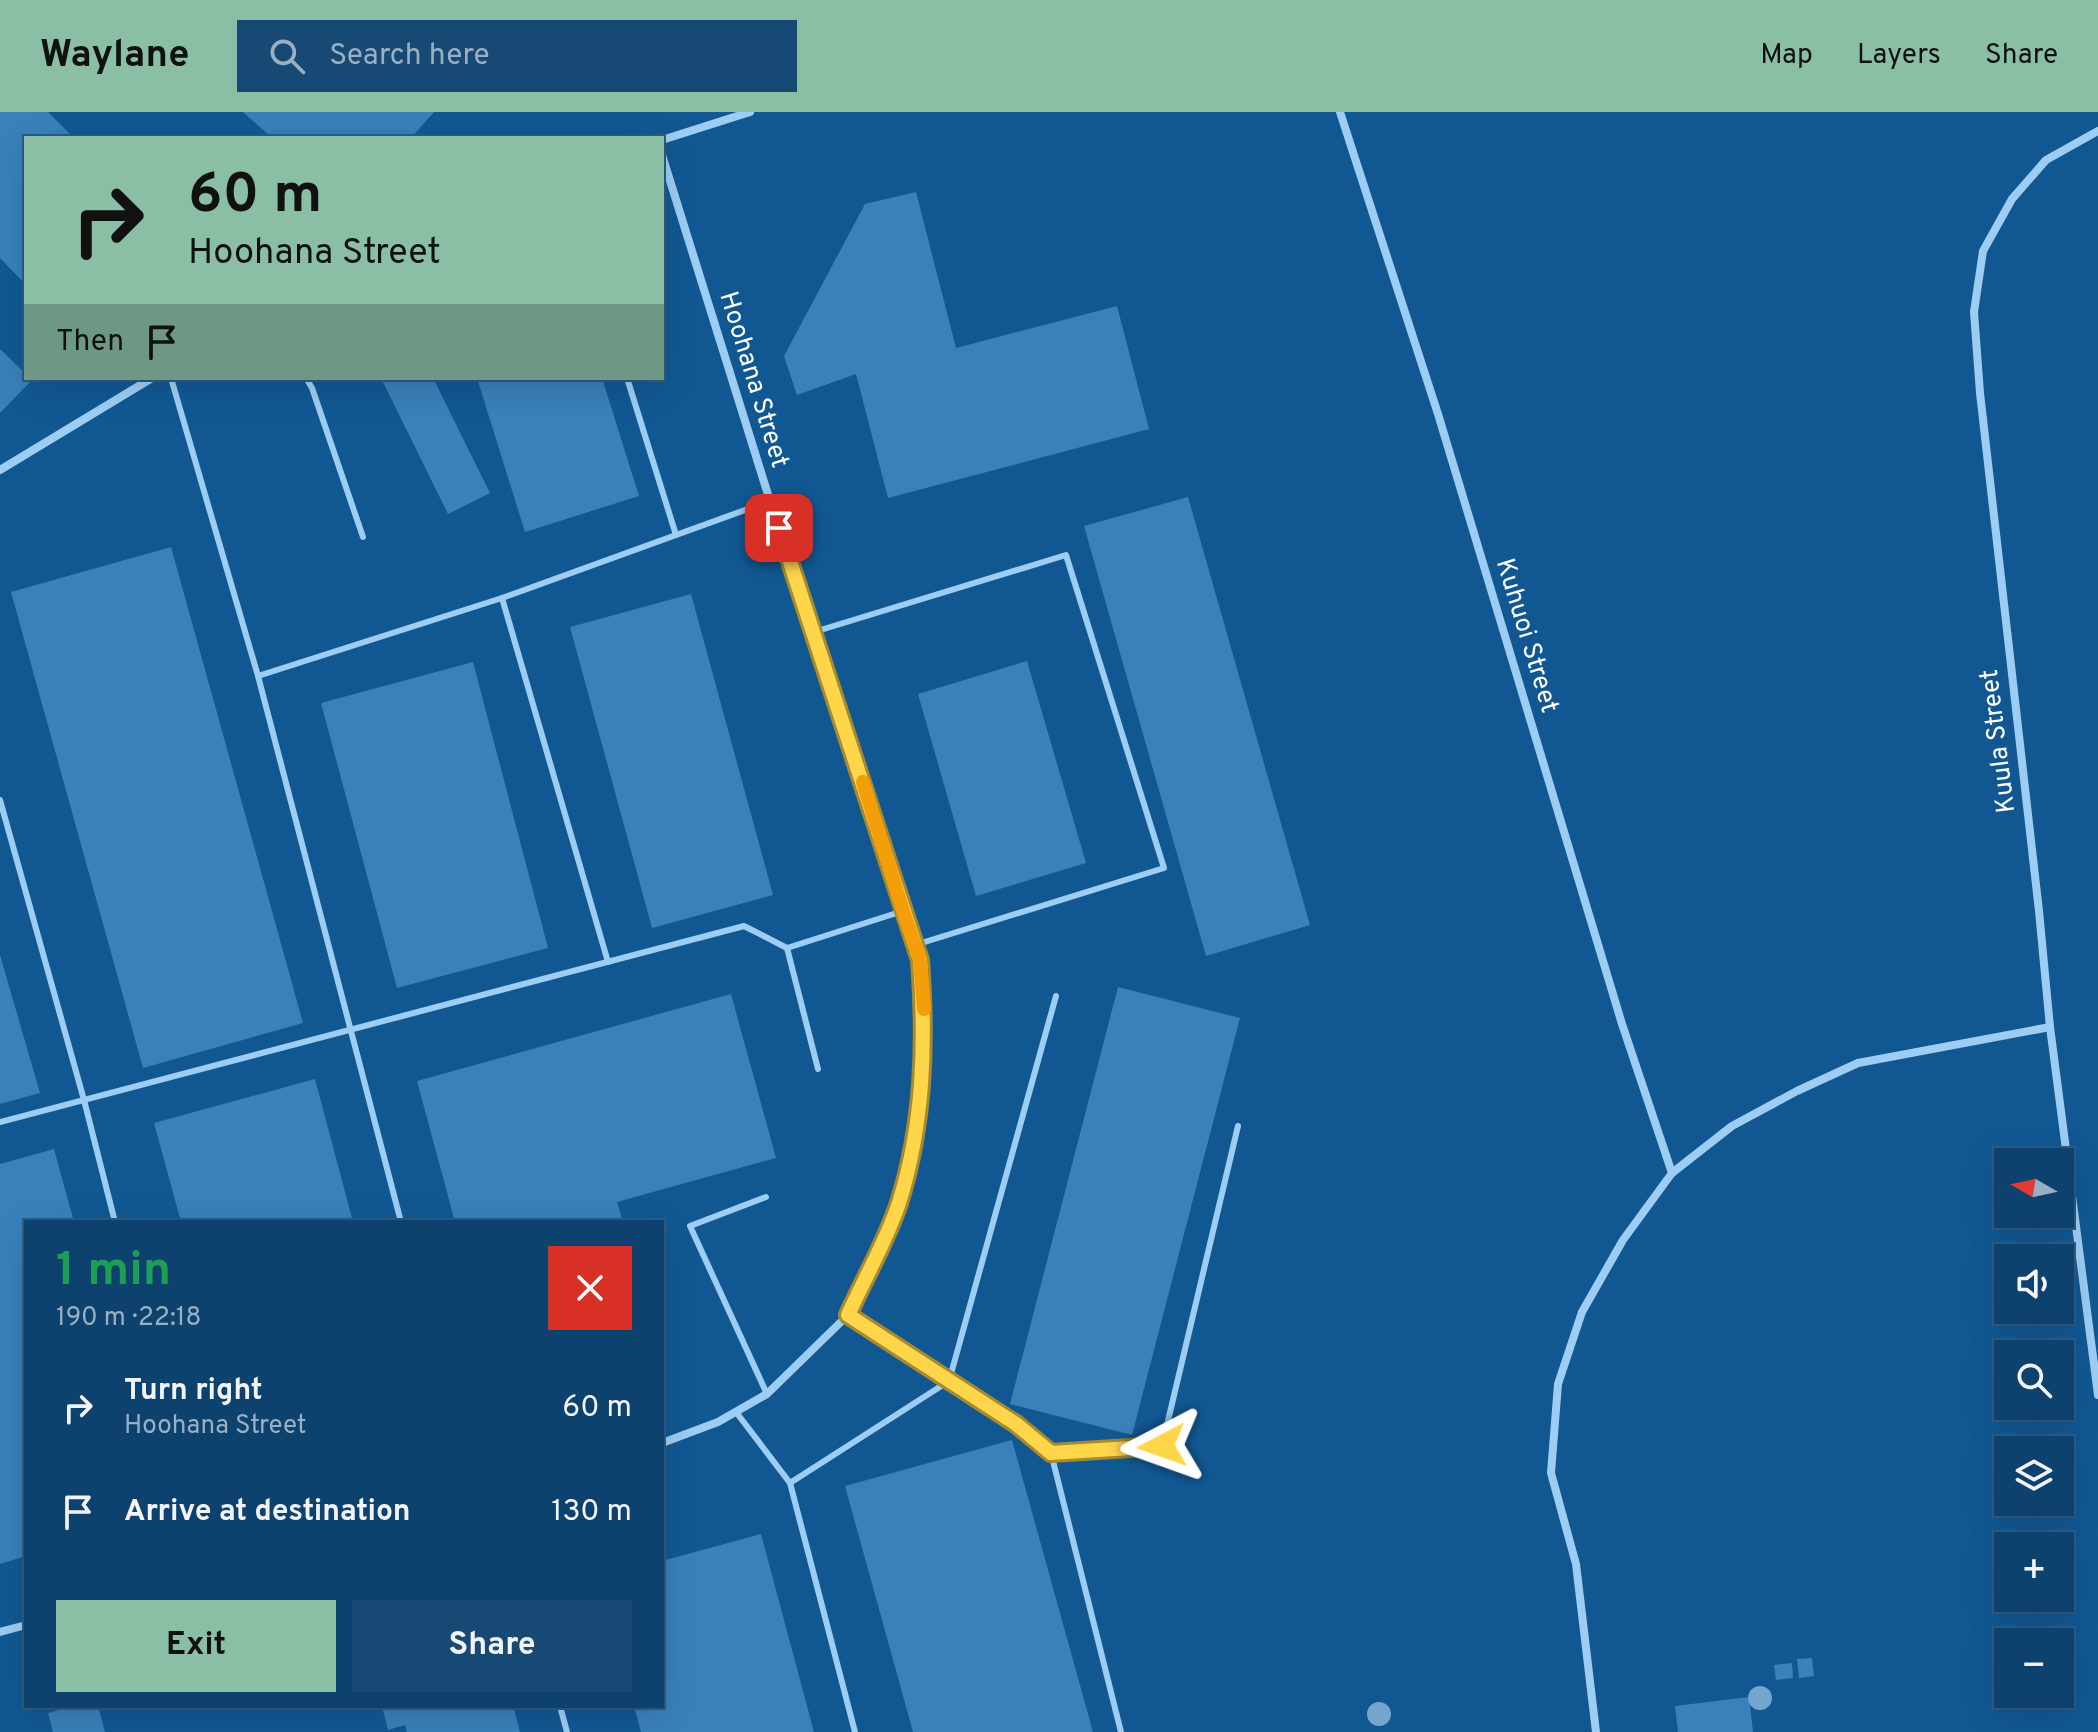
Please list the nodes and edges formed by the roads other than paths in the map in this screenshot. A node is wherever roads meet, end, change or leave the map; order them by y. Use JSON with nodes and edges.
{"nodes":[{"id":1,"x":750,"y":112,"type":"edge"},
{"id":2,"x":1340,"y":112,"type":"edge"},
{"id":3,"x":2098,"y":131,"type":"edge"},
{"id":4,"x":664,"y":139,"type":"edge"},
{"id":5,"x":664,"y":161,"type":"edge"},
{"id":6,"x":149,"y":380,"type":"edge"},
{"id":7,"x":172,"y":380,"type":"edge"},
{"id":8,"x":307,"y":380,"type":"edge"},
{"id":9,"x":628,"y":380,"type":"edge"},
{"id":10,"x":0,"y":470,"type":"edge"},
{"id":11,"x":770,"y":501,"type":"junction"},
{"id":12,"x":676,"y":535,"type":"junction"},
{"id":13,"x":363,"y":537,"type":"dead end"},
{"id":14,"x":502,"y":598,"type":"junction"},
{"id":15,"x":814,"y":632,"type":"junction"},
{"id":16,"x":258,"y":676,"type":"junction"},
{"id":17,"x":0,"y":800,"type":"edge"},
{"id":18,"x":903,"y":911,"type":"junction"},
{"id":19,"x":915,"y":945,"type":"junction"},
{"id":20,"x":787,"y":948,"type":"junction"},
{"id":21,"x":608,"y":962,"type":"junction"},
{"id":22,"x":1056,"y":996,"type":"dead end"},
{"id":23,"x":2050,"y":1027,"type":"junction"},
{"id":24,"x":349,"y":1030,"type":"junction"},
{"id":25,"x":818,"y":1069,"type":"dead end"},
{"id":26,"x":84,"y":1100,"type":"junction"},
{"id":27,"x":0,"y":1122,"type":"edge"},
{"id":28,"x":1238,"y":1126,"type":"dead end"},
{"id":29,"x":1672,"y":1173,"type":"junction"},
{"id":30,"x":766,"y":1197,"type":"dead end"},
{"id":31,"x":114,"y":1220,"type":"edge"},
{"id":32,"x":400,"y":1220,"type":"edge"},
{"id":33,"x":848,"y":1315,"type":"junction"},
{"id":34,"x":949,"y":1381,"type":"junction"},
{"id":35,"x":767,"y":1394,"type":"junction"},
{"id":36,"x":2098,"y":1395,"type":"edge"},
{"id":37,"x":736,"y":1412,"type":"junction"},
{"id":38,"x":664,"y":1442,"type":"edge"},
{"id":39,"x":1051,"y":1453,"type":"junction"},
{"id":40,"x":790,"y":1483,"type":"junction"},
{"id":41,"x":24,"y":1626,"type":"edge"},
{"id":42,"x":0,"y":1632,"type":"edge"},
{"id":43,"x":561,"y":1708,"type":"edge"},
{"id":44,"x":567,"y":1732,"type":"edge"},
{"id":45,"x":855,"y":1732,"type":"edge"},
{"id":46,"x":1121,"y":1732,"type":"edge"},
{"id":47,"x":1596,"y":1732,"type":"edge"}],
"edges":[{"from":1,"to":4,"type":"street"},
{"from":2,"to":29,"type":"street","name":"Kuhuoi Street"},
{"from":3,"to":23,"type":"street","name":"Kuula Street"},
{"from":5,"to":11,"type":"street","name":"Hoohana Street"},
{"from":6,"to":10,"type":"street"},
{"from":7,"to":16,"type":"lane"},
{"from":8,"to":13,"type":"lane"},
{"from":9,"to":12,"type":"lane"},
{"from":11,"to":12,"type":"lane"},
{"from":11,"to":15,"type":"street","name":"Hoohana Street"},
{"from":12,"to":14,"type":"lane"},
{"from":14,"to":16,"type":"lane"},
{"from":14,"to":21,"type":"lane"},
{"from":15,"to":18,"type":"street","name":"Hoohana Street"},
{"from":15,"to":19,"type":"lane"},
{"from":16,"to":24,"type":"lane"},
{"from":17,"to":26,"type":"lane"},
{"from":18,"to":19,"type":"street","name":"Hoohana Street"},
{"from":18,"to":20,"type":"lane"},
{"from":19,"to":33,"type":"street","name":"Hoohana Street"},
{"from":20,"to":21,"type":"lane"},
{"from":20,"to":25,"type":"lane"},
{"from":21,"to":24,"type":"lane"},
{"from":22,"to":34,"type":"lane"},
{"from":23,"to":29,"type":"street"},
{"from":23,"to":36,"type":"street","name":"Kuula Street"},
{"from":24,"to":26,"type":"lane"},
{"from":24,"to":32,"type":"lane"},
{"from":26,"to":27,"type":"lane"},
{"from":26,"to":31,"type":"lane"},
{"from":28,"to":39,"type":"lane"},
{"from":29,"to":47,"type":"street"},
{"from":30,"to":35,"type":"lane"},
{"from":33,"to":34,"type":"lane"},
{"from":33,"to":35,"type":"street","name":"Hoohana Street"},
{"from":34,"to":39,"type":"lane"},
{"from":34,"to":40,"type":"lane"},
{"from":35,"to":37,"type":"street","name":"Hoohana Street"},
{"from":37,"to":38,"type":"street","name":"Hoohana Street"},
{"from":37,"to":40,"type":"lane"},
{"from":39,"to":46,"type":"lane"},
{"from":40,"to":45,"type":"lane"},
{"from":41,"to":42,"type":"street"},
{"from":43,"to":44,"type":"lane"}]}
